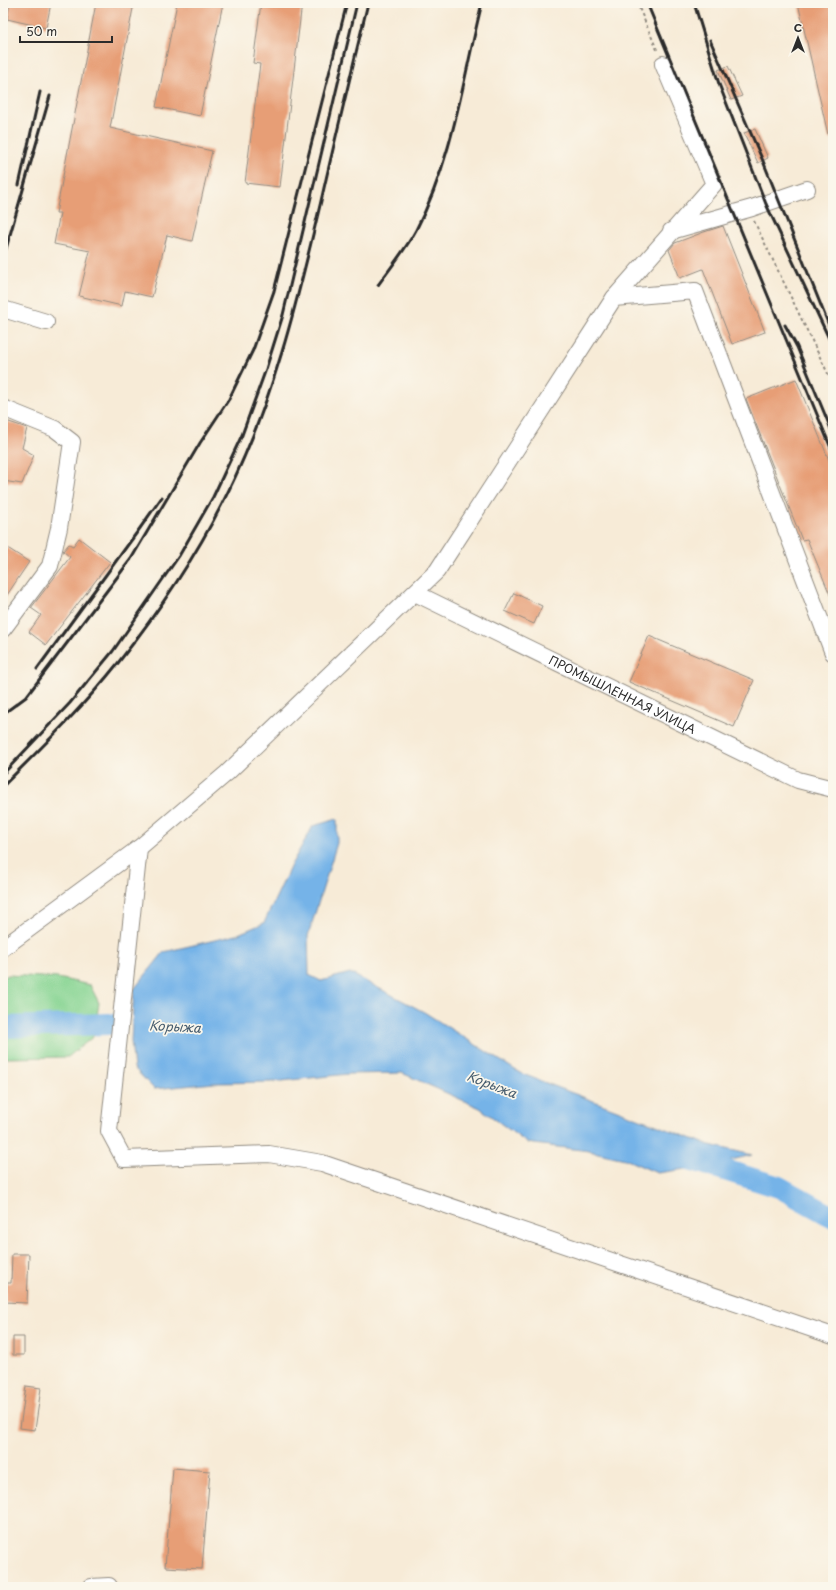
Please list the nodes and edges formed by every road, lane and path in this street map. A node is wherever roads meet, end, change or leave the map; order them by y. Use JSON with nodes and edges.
{"nodes":[{"id":1,"x":637,"y":3,"type":"edge"},
{"id":2,"x":663,"y":64,"type":"joint"},
{"id":3,"x":807,"y":189,"type":"dead end"},
{"id":4,"x":748,"y":210,"type":"junction"},
{"id":5,"x":671,"y":231,"type":"junction"},
{"id":6,"x":614,"y":298,"type":"junction"},
{"id":7,"x":3,"y":309,"type":"edge"},
{"id":8,"x":46,"y":322,"type":"dead end"},
{"id":9,"x":833,"y":384,"type":"edge"},
{"id":10,"x":3,"y":408,"type":"edge"},
{"id":11,"x":415,"y":593,"type":"junction"},
{"id":12,"x":3,"y":629,"type":"edge"},
{"id":13,"x":833,"y":653,"type":"edge"},
{"id":14,"x":833,"y":789,"type":"edge"},
{"id":15,"x":139,"y":848,"type":"junction"},
{"id":16,"x":3,"y":948,"type":"edge"},
{"id":17,"x":833,"y":1336,"type":"edge"},
{"id":18,"x":109,"y":1586,"type":"edge"},
{"id":19,"x":91,"y":1587,"type":"edge"}],
"edges":[{"from":1,"to":2,"type":"path"},
{"from":2,"to":5,"type":"street"},
{"from":3,"to":4,"type":"street"},
{"from":4,"to":5,"type":"street"},
{"from":4,"to":9,"type":"path"},
{"from":5,"to":6,"type":"street"},
{"from":6,"to":11,"type":"street"},
{"from":6,"to":13,"type":"street"},
{"from":7,"to":8,"type":"street"},
{"from":10,"to":12,"type":"street"},
{"from":11,"to":14,"type":"street","name":"ПРОМЫШЛЕННАЯ УЛИЦА"},
{"from":11,"to":15,"type":"street"},
{"from":15,"to":16,"type":"street"},
{"from":15,"to":17,"type":"street"},
{"from":18,"to":19,"type":"street"}]}
